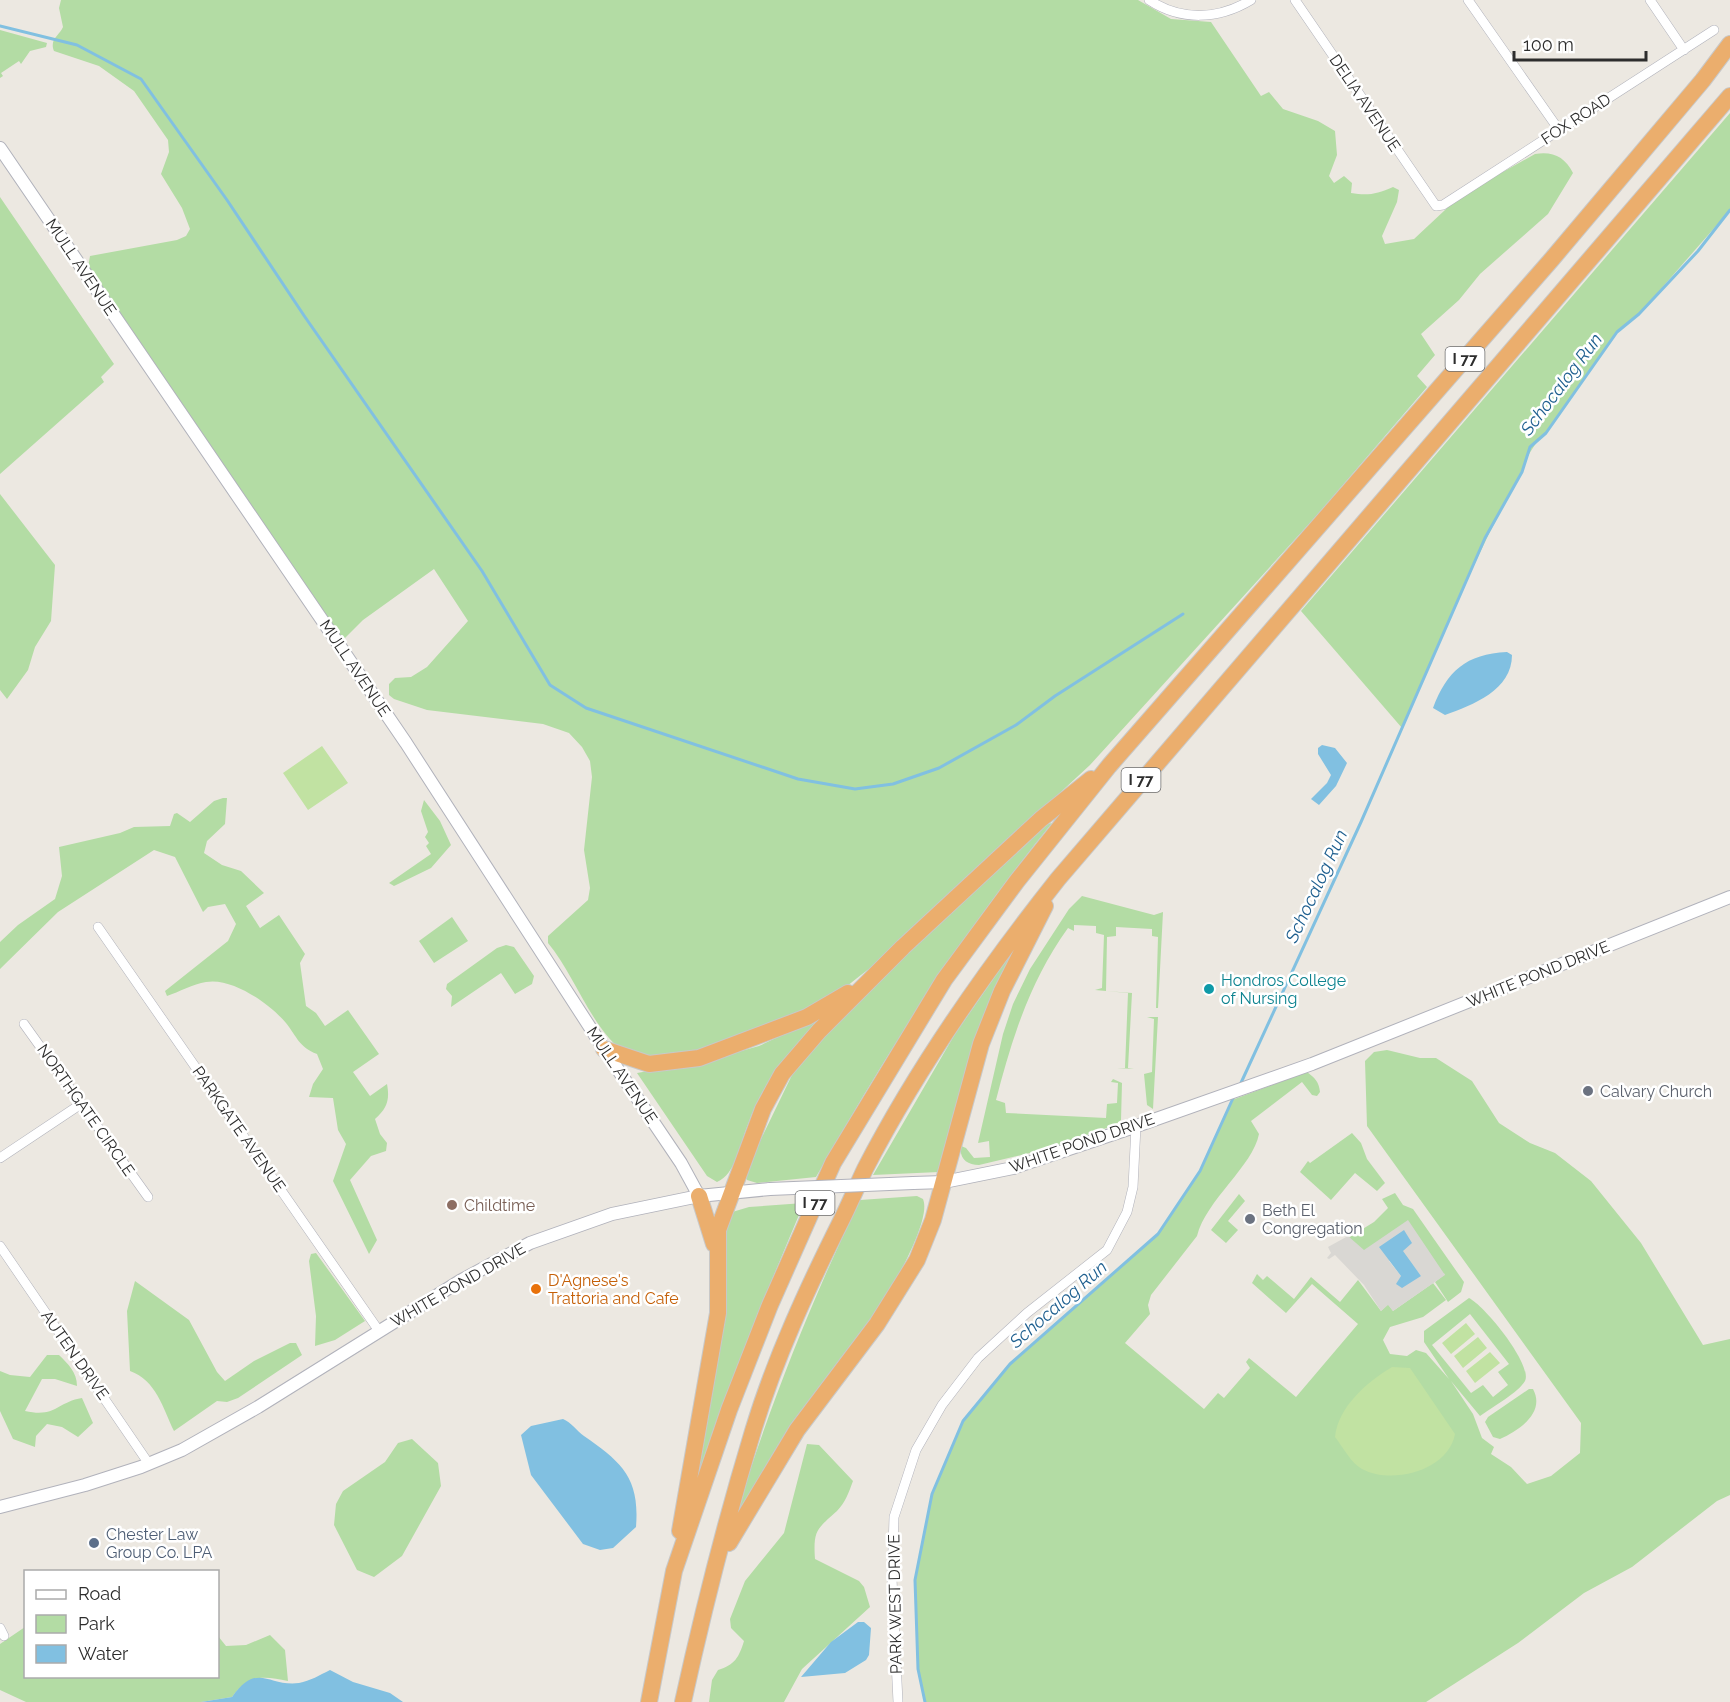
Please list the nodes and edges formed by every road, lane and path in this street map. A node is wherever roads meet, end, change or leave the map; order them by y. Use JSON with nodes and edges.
{"nodes":[{"id":1,"x":1149,"y":0,"type":"edge"},
{"id":2,"x":1251,"y":0,"type":"edge"},
{"id":3,"x":1294,"y":0,"type":"edge"},
{"id":4,"x":1468,"y":0,"type":"edge"},
{"id":5,"x":1650,"y":0,"type":"edge"},
{"id":6,"x":1714,"y":30,"type":"dead end"},
{"id":7,"x":1730,"y":44,"type":"edge"},
{"id":8,"x":1684,"y":50,"type":"junction"},
{"id":9,"x":1730,"y":96,"type":"edge"},
{"id":10,"x":1558,"y":130,"type":"junction"},
{"id":11,"x":0,"y":148,"type":"edge"},
{"id":12,"x":1436,"y":206,"type":"joint"},
{"id":13,"x":1109,"y":766,"type":"junction"},
{"id":14,"x":1058,"y":879,"type":"junction"},
{"id":15,"x":1730,"y":897,"type":"edge"},
{"id":16,"x":98,"y":927,"type":"dead end"},
{"id":17,"x":865,"y":984,"type":"junction"},
{"id":18,"x":24,"y":1024,"type":"dead end"},
{"id":19,"x":604,"y":1049,"type":"junction"},
{"id":20,"x":81,"y":1104,"type":"junction"},
{"id":21,"x":1136,"y":1126,"type":"junction"},
{"id":22,"x":0,"y":1158,"type":"edge"},
{"id":23,"x":944,"y":1182,"type":"junction"},
{"id":24,"x":729,"y":1194,"type":"junction"},
{"id":25,"x":699,"y":1196,"type":"junction"},
{"id":26,"x":148,"y":1197,"type":"dead end"},
{"id":27,"x":0,"y":1246,"type":"edge"},
{"id":28,"x":718,"y":1260,"type":"junction"},
{"id":29,"x":379,"y":1331,"type":"junction"},
{"id":30,"x":149,"y":1464,"type":"junction"},
{"id":31,"x":0,"y":1507,"type":"edge"},
{"id":32,"x":717,"y":1565,"type":"junction"},
{"id":33,"x":674,"y":1571,"type":"junction"},
{"id":34,"x":649,"y":1702,"type":"edge"},
{"id":35,"x":683,"y":1702,"type":"edge"},
{"id":36,"x":898,"y":1702,"type":"edge"}],
"edges":[{"from":1,"to":2,"type":"street"},
{"from":3,"to":12,"type":"street","name":"DELIA AVENUE"},
{"from":4,"to":10,"type":"street"},
{"from":5,"to":8,"type":"street"},
{"from":6,"to":8,"type":"street","name":"FOX ROAD"},
{"from":7,"to":13,"type":"highway","number":"I 77"},
{"from":8,"to":10,"type":"street","name":"FOX ROAD"},
{"from":9,"to":14,"type":"highway","number":"I 77"},
{"from":10,"to":12,"type":"street","name":"FOX ROAD"},
{"from":11,"to":19,"type":"street","name":"MULL AVENUE"},
{"from":13,"to":17,"type":"highway"},
{"from":13,"to":33,"type":"highway","number":"I 77"},
{"from":14,"to":23,"type":"highway"},
{"from":14,"to":32,"type":"highway","number":"I 77"},
{"from":15,"to":21,"type":"street","name":"WHITE POND DRIVE"},
{"from":16,"to":29,"type":"street","name":"PARKGATE AVENUE"},
{"from":17,"to":19,"type":"highway"},
{"from":17,"to":24,"type":"highway"},
{"from":18,"to":20,"type":"street","name":"NORTHGATE CIRCLE"},
{"from":19,"to":25,"type":"street","name":"MULL AVENUE"},
{"from":20,"to":22,"type":"street"},
{"from":20,"to":26,"type":"street","name":"NORTHGATE CIRCLE"},
{"from":21,"to":23,"type":"street","name":"WHITE POND DRIVE"},
{"from":21,"to":36,"type":"street","name":"PARK WEST DRIVE"},
{"from":23,"to":24,"type":"street","name":"WHITE POND DRIVE","bridge":true},
{"from":23,"to":32,"type":"highway"},
{"from":24,"to":25,"type":"street","name":"WHITE POND DRIVE"},
{"from":24,"to":28,"type":"highway"},
{"from":25,"to":28,"type":"highway"},
{"from":25,"to":29,"type":"street","name":"WHITE POND DRIVE"},
{"from":27,"to":30,"type":"street","name":"AUTEN DRIVE"},
{"from":28,"to":33,"type":"highway"},
{"from":29,"to":30,"type":"street","name":"WHITE POND DRIVE"},
{"from":30,"to":31,"type":"street","name":"WHITE POND DRIVE"},
{"from":32,"to":35,"type":"highway","number":"I 77"},
{"from":33,"to":34,"type":"highway","number":"I 77"}]}
